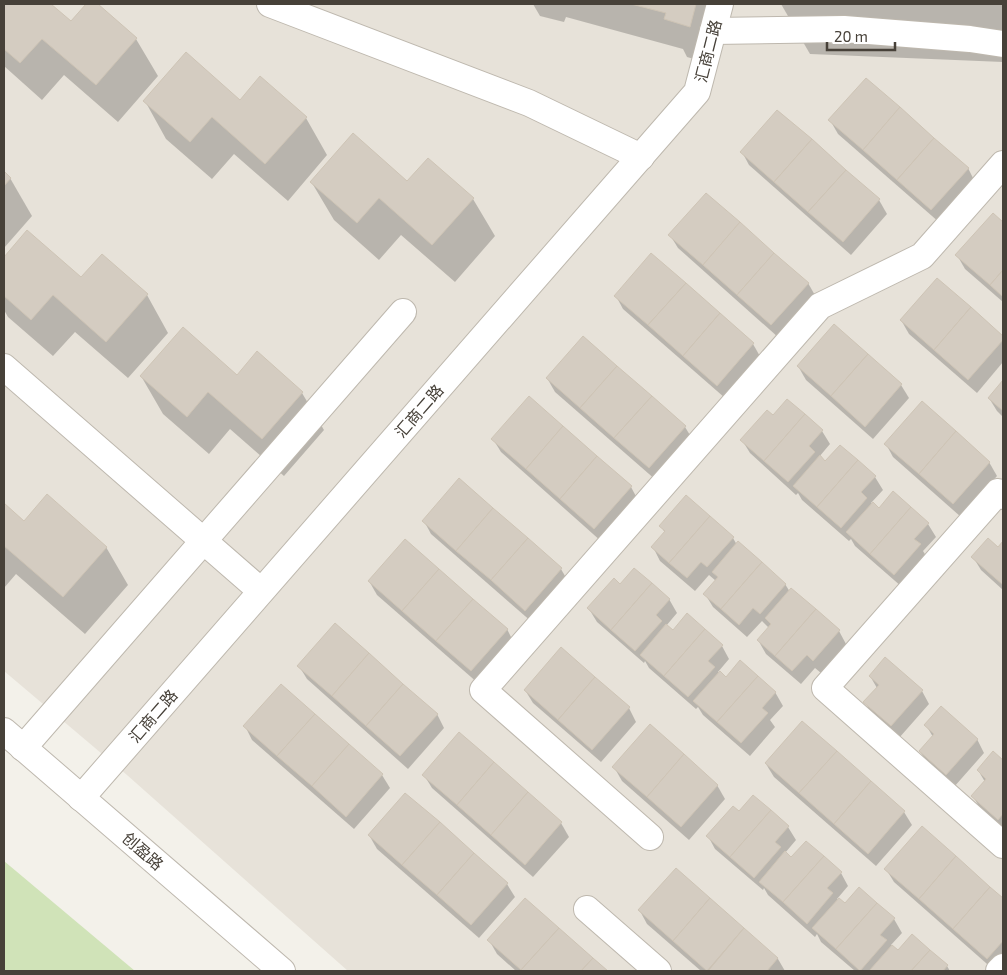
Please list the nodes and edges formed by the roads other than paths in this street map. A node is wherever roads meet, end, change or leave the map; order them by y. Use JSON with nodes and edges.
{"nodes":[{"id":1,"x":270,"y":4,"type":"edge"},
{"id":2,"x":720,"y":4,"type":"edge"},
{"id":3,"x":713,"y":31,"type":"junction"},
{"id":4,"x":1003,"y":44,"type":"edge"},
{"id":5,"x":641,"y":157,"type":"junction"},
{"id":6,"x":1003,"y":164,"type":"edge"},
{"id":7,"x":403,"y":312,"type":"dead end"},
{"id":8,"x":4,"y":367,"type":"edge"},
{"id":9,"x":1003,"y":496,"type":"edge"},
{"id":10,"x":203,"y":541,"type":"junction"},
{"id":11,"x":261,"y":592,"type":"junction"},
{"id":12,"x":13,"y":739,"type":"edge"},
{"id":13,"x":81,"y":798,"type":"junction"},
{"id":14,"x":650,"y":837,"type":"dead end"},
{"id":15,"x":1003,"y":845,"type":"edge"},
{"id":16,"x":587,"y":909,"type":"dead end"},
{"id":17,"x":1003,"y":967,"type":"edge"},
{"id":18,"x":282,"y":971,"type":"edge"},
{"id":19,"x":658,"y":971,"type":"edge"},
{"id":20,"x":999,"y":971,"type":"edge"}],
"edges":[{"from":1,"to":5,"type":"street"},
{"from":2,"to":3,"type":"street","name":"汇商二路"},
{"from":3,"to":4,"type":"street"},
{"from":3,"to":5,"type":"street","name":"汇商二路"},
{"from":5,"to":11,"type":"street","name":"汇商二路"},
{"from":6,"to":14,"type":"street"},
{"from":7,"to":10,"type":"street"},
{"from":8,"to":10,"type":"street"},
{"from":9,"to":15,"type":"street"},
{"from":10,"to":11,"type":"street"},
{"from":10,"to":12,"type":"street"},
{"from":11,"to":13,"type":"street","name":"汇商二路"},
{"from":12,"to":13,"type":"street","name":"创盈路"},
{"from":13,"to":18,"type":"street","name":"创盈路"},
{"from":16,"to":19,"type":"street"},
{"from":17,"to":20,"type":"street"}]}
